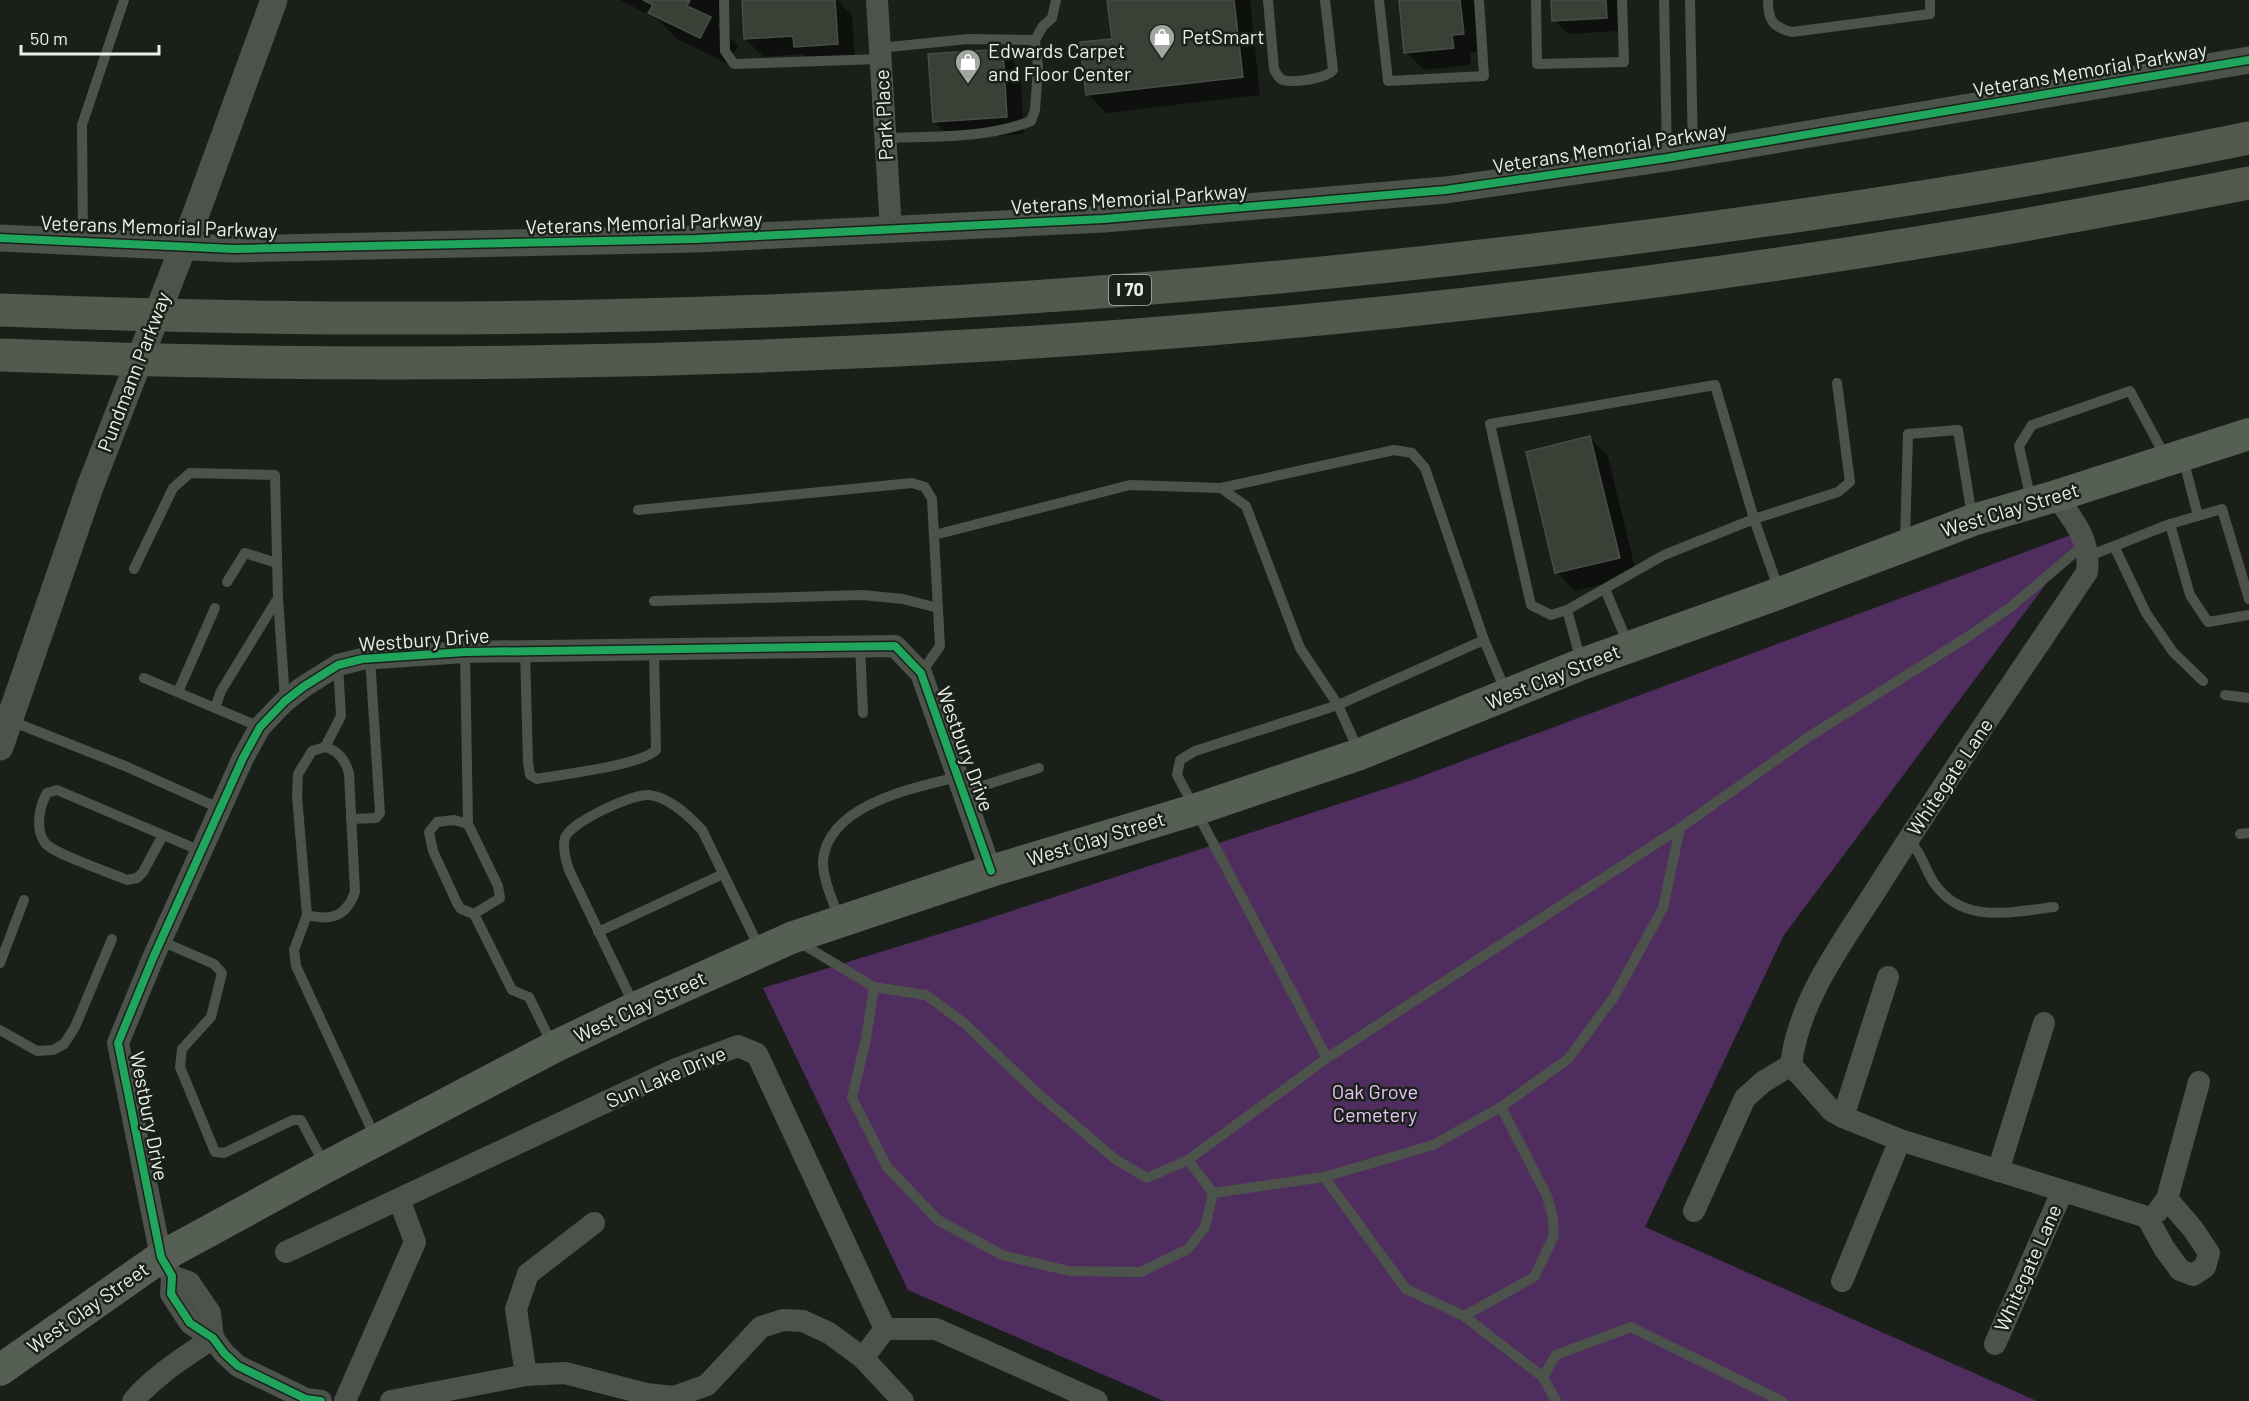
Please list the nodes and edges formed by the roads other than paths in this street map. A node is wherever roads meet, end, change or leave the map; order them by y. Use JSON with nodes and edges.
{"nodes":[{"id":1,"x":124,"y":0,"type":"edge"},
{"id":2,"x":274,"y":0,"type":"edge"},
{"id":3,"x":724,"y":0,"type":"edge"},
{"id":4,"x":877,"y":0,"type":"edge"},
{"id":5,"x":1056,"y":0,"type":"edge"},
{"id":6,"x":1268,"y":0,"type":"edge"},
{"id":7,"x":1325,"y":0,"type":"edge"},
{"id":8,"x":1379,"y":0,"type":"edge"},
{"id":9,"x":1479,"y":0,"type":"edge"},
{"id":10,"x":1536,"y":0,"type":"edge"},
{"id":11,"x":1622,"y":0,"type":"edge"},
{"id":12,"x":1664,"y":0,"type":"edge"},
{"id":13,"x":1690,"y":0,"type":"edge"},
{"id":14,"x":1768,"y":0,"type":"edge"},
{"id":15,"x":1930,"y":0,"type":"edge"},
{"id":16,"x":1035,"y":40,"type":"junction"},
{"id":17,"x":880,"y":53,"type":"junction"},
{"id":18,"x":2249,"y":60,"type":"edge"},
{"id":19,"x":885,"y":138,"type":"junction"},
{"id":20,"x":2249,"y":138,"type":"edge"},
{"id":21,"x":1693,"y":153,"type":"junction"},
{"id":22,"x":1667,"y":158,"type":"junction"},
{"id":23,"x":2249,"y":183,"type":"edge"},
{"id":24,"x":891,"y":230,"type":"junction"},
{"id":25,"x":0,"y":238,"type":"edge"},
{"id":26,"x":83,"y":242,"type":"junction"},
{"id":27,"x":0,"y":310,"type":"edge"},
{"id":28,"x":0,"y":355,"type":"edge"},
{"id":29,"x":1837,"y":382,"type":"dead end"},
{"id":30,"x":2249,"y":434,"type":"edge"},
{"id":31,"x":2175,"y":458,"type":"junction"},
{"id":32,"x":1221,"y":488,"type":"junction"},
{"id":33,"x":2044,"y":500,"type":"junction"},
{"id":34,"x":638,"y":510,"type":"dead end"},
{"id":35,"x":2198,"y":516,"type":"junction"},
{"id":36,"x":1755,"y":519,"type":"junction"},
{"id":37,"x":1973,"y":520,"type":"junction"},
{"id":38,"x":2170,"y":524,"type":"junction"},
{"id":39,"x":934,"y":535,"type":"junction"},
{"id":40,"x":1905,"y":544,"type":"junction"},
{"id":41,"x":2114,"y":546,"type":"junction"},
{"id":42,"x":2088,"y":549,"type":"junction"},
{"id":43,"x":277,"y":563,"type":"junction"},
{"id":44,"x":134,"y":569,"type":"dead end"},
{"id":45,"x":227,"y":582,"type":"dead end"},
{"id":46,"x":1605,"y":589,"type":"junction"},
{"id":47,"x":1780,"y":593,"type":"junction"},
{"id":48,"x":278,"y":598,"type":"junction"},
{"id":49,"x":2249,"y":599,"type":"edge"},
{"id":50,"x":654,"y":601,"type":"dead end"},
{"id":51,"x":215,"y":608,"type":"dead end"},
{"id":52,"x":938,"y":608,"type":"junction"},
{"id":53,"x":1567,"y":610,"type":"junction"},
{"id":54,"x":2249,"y":615,"type":"edge"},
{"id":55,"x":1484,"y":640,"type":"junction"},
{"id":56,"x":860,"y":646,"type":"junction"},
{"id":57,"x":1629,"y":647,"type":"junction"},
{"id":58,"x":654,"y":649,"type":"junction"},
{"id":59,"x":525,"y":651,"type":"junction"},
{"id":60,"x":465,"y":652,"type":"junction"},
{"id":61,"x":370,"y":658,"type":"junction"},
{"id":62,"x":338,"y":664,"type":"junction"},
{"id":63,"x":1582,"y":664,"type":"junction"},
{"id":64,"x":921,"y":673,"type":"junction"},
{"id":65,"x":144,"y":678,"type":"dead end"},
{"id":66,"x":2203,"y":681,"type":"dead end"},
{"id":67,"x":178,"y":692,"type":"junction"},
{"id":68,"x":1508,"y":695,"type":"junction"},
{"id":69,"x":2225,"y":695,"type":"dead end"},
{"id":70,"x":2249,"y":698,"type":"edge"},
{"id":71,"x":285,"y":701,"type":"junction"},
{"id":72,"x":1338,"y":705,"type":"junction"},
{"id":73,"x":215,"y":708,"type":"junction"},
{"id":74,"x":863,"y":712,"type":"dead end"},
{"id":75,"x":9,"y":720,"type":"junction"},
{"id":76,"x":260,"y":727,"type":"junction"},
{"id":77,"x":0,"y":747,"type":"edge"},
{"id":78,"x":325,"y":747,"type":"junction"},
{"id":79,"x":1360,"y":754,"type":"junction"},
{"id":80,"x":1039,"y":768,"type":"dead end"},
{"id":81,"x":960,"y":785,"type":"junction"},
{"id":82,"x":221,"y":808,"type":"junction"},
{"id":83,"x":1197,"y":809,"type":"junction"},
{"id":84,"x":351,"y":819,"type":"junction"},
{"id":85,"x":468,"y":824,"type":"junction"},
{"id":86,"x":1680,"y":828,"type":"junction"},
{"id":87,"x":164,"y":835,"type":"junction"},
{"id":88,"x":1908,"y":840,"type":"junction"},
{"id":89,"x":201,"y":851,"type":"junction"},
{"id":90,"x":991,"y":871,"type":"junction"},
{"id":91,"x":723,"y":874,"type":"junction"},
{"id":92,"x":24,"y":900,"type":"dead end"},
{"id":93,"x":2054,"y":907,"type":"dead end"},
{"id":94,"x":474,"y":914,"type":"junction"},
{"id":95,"x":307,"y":915,"type":"junction"},
{"id":96,"x":840,"y":922,"type":"junction"},
{"id":97,"x":598,"y":932,"type":"junction"},
{"id":98,"x":791,"y":938,"type":"junction"},
{"id":99,"x":112,"y":939,"type":"dead end"},
{"id":100,"x":161,"y":941,"type":"junction"},
{"id":101,"x":762,"y":952,"type":"junction"},
{"id":102,"x":0,"y":963,"type":"edge"},
{"id":103,"x":1888,"y":976,"type":"dead end"},
{"id":104,"x":874,"y":987,"type":"junction"},
{"id":105,"x":635,"y":1008,"type":"junction"},
{"id":106,"x":2044,"y":1023,"type":"dead end"},
{"id":107,"x":0,"y":1030,"type":"edge"},
{"id":108,"x":554,"y":1047,"type":"junction"},
{"id":109,"x":1327,"y":1058,"type":"junction"},
{"id":110,"x":1791,"y":1065,"type":"junction"},
{"id":111,"x":2199,"y":1082,"type":"dead end"},
{"id":112,"x":1501,"y":1107,"type":"junction"},
{"id":113,"x":1843,"y":1117,"type":"junction"},
{"id":114,"x":376,"y":1140,"type":"junction"},
{"id":115,"x":1900,"y":1140,"type":"junction"},
{"id":116,"x":1188,"y":1160,"type":"junction"},
{"id":117,"x":326,"y":1167,"type":"junction"},
{"id":118,"x":1998,"y":1171,"type":"junction"},
{"id":119,"x":1324,"y":1177,"type":"junction"},
{"id":120,"x":2062,"y":1192,"type":"junction"},
{"id":121,"x":1213,"y":1193,"type":"junction"},
{"id":122,"x":399,"y":1199,"type":"junction"},
{"id":123,"x":2167,"y":1199,"type":"junction"},
{"id":124,"x":1694,"y":1211,"type":"dead end"},
{"id":125,"x":2147,"y":1217,"type":"junction"},
{"id":126,"x":594,"y":1223,"type":"dead end"},
{"id":127,"x":286,"y":1252,"type":"dead end"},
{"id":128,"x":166,"y":1267,"type":"junction"},
{"id":129,"x":1842,"y":1281,"type":"dead end"},
{"id":130,"x":1464,"y":1316,"type":"junction"},
{"id":131,"x":885,"y":1329,"type":"junction"},
{"id":132,"x":213,"y":1338,"type":"junction"},
{"id":133,"x":1995,"y":1344,"type":"dead end"},
{"id":134,"x":863,"y":1358,"type":"junction"},
{"id":135,"x":0,"y":1370,"type":"edge"},
{"id":136,"x":526,"y":1375,"type":"junction"},
{"id":137,"x":1543,"y":1377,"type":"junction"},
{"id":138,"x":134,"y":1401,"type":"edge"},
{"id":139,"x":321,"y":1401,"type":"edge"},
{"id":140,"x":345,"y":1401,"type":"edge"},
{"id":141,"x":391,"y":1401,"type":"edge"},
{"id":142,"x":903,"y":1401,"type":"edge"},
{"id":143,"x":1097,"y":1401,"type":"edge"},
{"id":144,"x":1556,"y":1401,"type":"edge"},
{"id":145,"x":1782,"y":1401,"type":"edge"}],
"edges":[{"from":1,"to":26,"type":"lane"},
{"from":2,"to":75,"type":"street","name":"Pundmann Parkway"},
{"from":3,"to":17,"type":"lane"},
{"from":4,"to":17,"type":"street","name":"Park Place"},
{"from":5,"to":16,"type":"lane"},
{"from":6,"to":7,"type":"lane"},
{"from":8,"to":9,"type":"lane"},
{"from":10,"to":11,"type":"lane"},
{"from":12,"to":22,"type":"lane"},
{"from":13,"to":21,"type":"lane"},
{"from":14,"to":15,"type":"lane"},
{"from":16,"to":17,"type":"lane"},
{"from":16,"to":19,"type":"lane"},
{"from":17,"to":19,"type":"street","name":"Park Place"},
{"from":18,"to":21,"type":"street","name":"Veterans Memorial Parkway"},
{"from":19,"to":24,"type":"street","name":"Park Place"},
{"from":20,"to":27,"type":"highway","number":"I 70"},
{"from":21,"to":22,"type":"street","name":"Veterans Memorial Parkway"},
{"from":22,"to":24,"type":"street","name":"Veterans Memorial Parkway"},
{"from":23,"to":28,"type":"highway","number":"I 70"},
{"from":24,"to":26,"type":"street","name":"Veterans Memorial Parkway"},
{"from":25,"to":26,"type":"street","name":"Veterans Memorial Parkway"},
{"from":29,"to":36,"type":"lane"},
{"from":30,"to":31,"type":"main road","name":"West Clay Street"},
{"from":31,"to":33,"type":"main road","name":"West Clay Street"},
{"from":31,"to":33,"type":"lane"},
{"from":31,"to":35,"type":"lane"},
{"from":32,"to":39,"type":"lane"},
{"from":32,"to":55,"type":"lane"},
{"from":32,"to":72,"type":"lane"},
{"from":33,"to":37,"type":"main road","name":"West Clay Street"},
{"from":33,"to":42,"type":"street"},
{"from":34,"to":39,"type":"lane"},
{"from":35,"to":38,"type":"lane"},
{"from":35,"to":49,"type":"lane"},
{"from":36,"to":46,"type":"lane"},
{"from":36,"to":47,"type":"lane"},
{"from":36,"to":53,"type":"lane"},
{"from":37,"to":40,"type":"main road","name":"West Clay Street"},
{"from":37,"to":40,"type":"lane"},
{"from":38,"to":41,"type":"lane"},
{"from":38,"to":54,"type":"lane"},
{"from":39,"to":52,"type":"lane"},
{"from":40,"to":47,"type":"main road","name":"West Clay Street"},
{"from":41,"to":42,"type":"lane"},
{"from":41,"to":66,"type":"lane"},
{"from":42,"to":86,"type":"lane"},
{"from":42,"to":88,"type":"street","name":"Whitegate Lane"},
{"from":43,"to":44,"type":"lane"},
{"from":43,"to":45,"type":"lane"},
{"from":43,"to":48,"type":"lane"},
{"from":46,"to":53,"type":"lane"},
{"from":46,"to":57,"type":"lane"},
{"from":47,"to":57,"type":"main road","name":"West Clay Street"},
{"from":48,"to":71,"type":"lane"},
{"from":48,"to":73,"type":"lane"},
{"from":50,"to":52,"type":"lane"},
{"from":51,"to":67,"type":"lane"},
{"from":52,"to":64,"type":"lane"},
{"from":53,"to":63,"type":"lane"},
{"from":55,"to":68,"type":"lane"},
{"from":55,"to":72,"type":"lane"},
{"from":56,"to":58,"type":"street","name":"Westbury Drive"},
{"from":56,"to":64,"type":"street","name":"Westbury Drive"},
{"from":56,"to":74,"type":"lane"},
{"from":57,"to":63,"type":"main road","name":"West Clay Street"},
{"from":58,"to":59,"type":"street","name":"Westbury Drive"},
{"from":58,"to":59,"type":"lane"},
{"from":59,"to":60,"type":"street","name":"Westbury Drive"},
{"from":60,"to":61,"type":"street","name":"Westbury Drive"},
{"from":60,"to":85,"type":"lane"},
{"from":61,"to":62,"type":"street","name":"Westbury Drive"},
{"from":61,"to":84,"type":"lane"},
{"from":62,"to":71,"type":"street","name":"Westbury Drive"},
{"from":62,"to":78,"type":"lane"},
{"from":63,"to":68,"type":"main road","name":"West Clay Street"},
{"from":64,"to":81,"type":"street","name":"Westbury Drive"},
{"from":65,"to":67,"type":"lane"},
{"from":67,"to":73,"type":"lane"},
{"from":68,"to":79,"type":"main road","name":"West Clay Street"},
{"from":69,"to":70,"type":"lane"},
{"from":71,"to":76,"type":"street","name":"Westbury Drive"},
{"from":72,"to":79,"type":"lane"},
{"from":72,"to":83,"type":"lane"},
{"from":73,"to":76,"type":"lane"},
{"from":75,"to":77,"type":"street","name":"Pundmann Parkway"},
{"from":75,"to":82,"type":"lane"},
{"from":76,"to":82,"type":"street","name":"Westbury Drive"},
{"from":78,"to":84,"type":"lane"},
{"from":78,"to":95,"type":"lane"},
{"from":79,"to":83,"type":"main road","name":"West Clay Street"},
{"from":80,"to":81,"type":"lane"},
{"from":81,"to":90,"type":"street","name":"Westbury Drive"},
{"from":81,"to":96,"type":"lane"},
{"from":82,"to":89,"type":"street","name":"Westbury Drive"},
{"from":83,"to":90,"type":"main road","name":"West Clay Street"},
{"from":83,"to":109,"type":"lane"},
{"from":84,"to":95,"type":"lane"},
{"from":85,"to":94,"type":"lane"},
{"from":85,"to":94,"type":"lane"},
{"from":86,"to":109,"type":"lane"},
{"from":86,"to":112,"type":"lane"},
{"from":87,"to":87,"type":"lane"},
{"from":87,"to":89,"type":"lane"},
{"from":88,"to":93,"type":"lane"},
{"from":88,"to":110,"type":"street","name":"Whitegate Lane"},
{"from":89,"to":100,"type":"street","name":"Westbury Drive"},
{"from":90,"to":96,"type":"main road","name":"West Clay Street"},
{"from":91,"to":97,"type":"lane"},
{"from":91,"to":97,"type":"lane"},
{"from":91,"to":101,"type":"lane"},
{"from":92,"to":102,"type":"lane"},
{"from":94,"to":108,"type":"lane"},
{"from":95,"to":114,"type":"lane"},
{"from":96,"to":98,"type":"main road","name":"West Clay Street"},
{"from":97,"to":105,"type":"lane"},
{"from":98,"to":101,"type":"main road","name":"West Clay Street"},
{"from":98,"to":104,"type":"lane"},
{"from":99,"to":107,"type":"lane"},
{"from":100,"to":117,"type":"lane"},
{"from":100,"to":128,"type":"street","name":"Westbury Drive"},
{"from":101,"to":105,"type":"main road","name":"West Clay Street"},
{"from":103,"to":113,"type":"street"},
{"from":104,"to":116,"type":"lane"},
{"from":104,"to":121,"type":"lane"},
{"from":105,"to":108,"type":"main road","name":"West Clay Street"},
{"from":106,"to":118,"type":"street"},
{"from":108,"to":114,"type":"main road","name":"West Clay Street"},
{"from":109,"to":116,"type":"lane"},
{"from":110,"to":113,"type":"street","name":"Whitegate Lane"},
{"from":110,"to":124,"type":"street"},
{"from":111,"to":123,"type":"street"},
{"from":112,"to":119,"type":"lane"},
{"from":112,"to":130,"type":"lane"},
{"from":113,"to":115,"type":"street","name":"Whitegate Lane"},
{"from":114,"to":117,"type":"main road","name":"West Clay Street"},
{"from":115,"to":118,"type":"street","name":"Whitegate Lane"},
{"from":115,"to":129,"type":"street"},
{"from":116,"to":121,"type":"lane"},
{"from":117,"to":128,"type":"main road","name":"West Clay Street"},
{"from":118,"to":120,"type":"street","name":"Whitegate Lane"},
{"from":119,"to":121,"type":"lane"},
{"from":119,"to":130,"type":"lane"},
{"from":120,"to":125,"type":"street","name":"Whitegate Lane"},
{"from":120,"to":133,"type":"street","name":"Whitegate Lane"},
{"from":122,"to":127,"type":"street","name":"Sun Lake Drive"},
{"from":122,"to":131,"type":"street","name":"Sun Lake Drive"},
{"from":122,"to":140,"type":"street"},
{"from":123,"to":125,"type":"street"},
{"from":123,"to":125,"type":"street"},
{"from":126,"to":136,"type":"street"},
{"from":128,"to":132,"type":"street"},
{"from":128,"to":135,"type":"main road","name":"West Clay Street"},
{"from":130,"to":137,"type":"lane"},
{"from":131,"to":134,"type":"street"},
{"from":131,"to":143,"type":"street"},
{"from":132,"to":138,"type":"street"},
{"from":132,"to":139,"type":"street"},
{"from":134,"to":136,"type":"street"},
{"from":134,"to":142,"type":"street"},
{"from":136,"to":141,"type":"street"},
{"from":137,"to":144,"type":"lane"},
{"from":137,"to":145,"type":"lane"}]}
